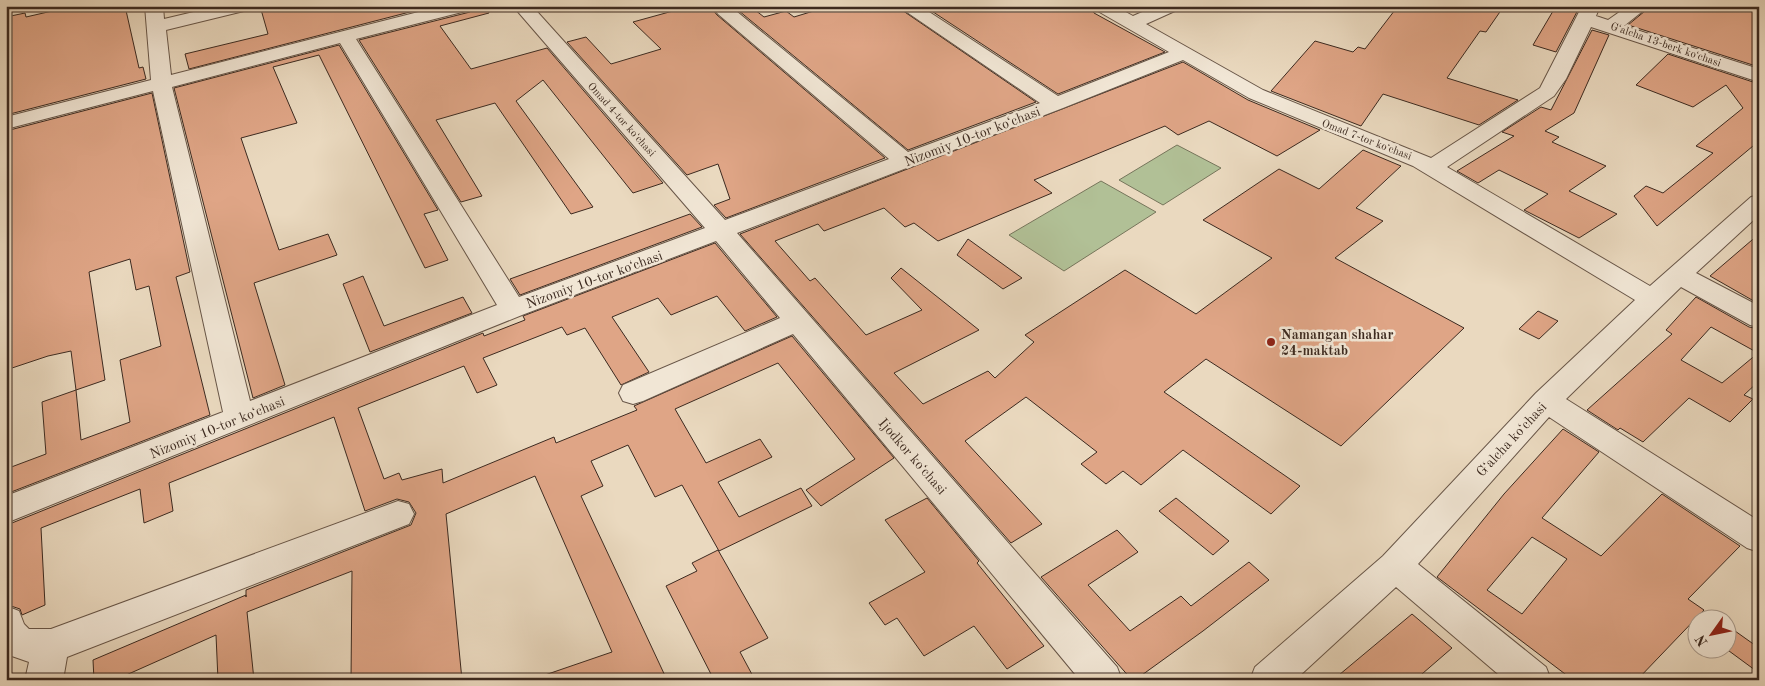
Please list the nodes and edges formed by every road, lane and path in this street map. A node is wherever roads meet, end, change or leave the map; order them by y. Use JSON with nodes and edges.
{"nodes":[{"id":1,"x":242,"y":6,"type":"edge"},
{"id":2,"x":464,"y":6,"type":"edge"},
{"id":3,"x":522,"y":6,"type":"edge"},
{"id":4,"x":907,"y":6,"type":"edge"},
{"id":5,"x":1102,"y":6,"type":"edge"},
{"id":6,"x":1171,"y":6,"type":"edge"},
{"id":7,"x":1640,"y":6,"type":"edge"},
{"id":8,"x":724,"y":10,"type":"dead end"},
{"id":9,"x":1588,"y":12,"type":"edge"},
{"id":10,"x":154,"y":16,"type":"edge"},
{"id":11,"x":1133,"y":23,"type":"junction"},
{"id":12,"x":1612,"y":26,"type":"junction"},
{"id":13,"x":345,"y":38,"type":"junction"},
{"id":14,"x":1182,"y":53,"type":"junction"},
{"id":15,"x":1759,"y":76,"type":"edge"},
{"id":16,"x":162,"y":85,"type":"junction"},
{"id":17,"x":1056,"y":104,"type":"junction"},
{"id":18,"x":6,"y":123,"type":"edge"},
{"id":19,"x":906,"y":161,"type":"junction"},
{"id":20,"x":1432,"y":167,"type":"junction"},
{"id":21,"x":1759,"y":202,"type":"edge"},
{"id":22,"x":722,"y":232,"type":"junction"},
{"id":23,"x":1680,"y":276,"type":"junction"},
{"id":24,"x":1652,"y":299,"type":"junction"},
{"id":25,"x":513,"y":309,"type":"junction"},
{"id":26,"x":1759,"y":318,"type":"edge"},
{"id":27,"x":798,"y":321,"type":"junction"},
{"id":28,"x":633,"y":393,"type":"dead end"},
{"id":29,"x":1546,"y":401,"type":"junction"},
{"id":30,"x":239,"y":418,"type":"junction"},
{"id":31,"x":6,"y":510,"type":"edge"},
{"id":32,"x":398,"y":514,"type":"dead end"},
{"id":33,"x":1759,"y":538,"type":"edge"},
{"id":34,"x":1395,"y":566,"type":"junction"},
{"id":35,"x":6,"y":622,"type":"edge"},
{"id":36,"x":52,"y":646,"type":"junction"},
{"id":37,"x":44,"y":680,"type":"edge"},
{"id":38,"x":1104,"y":680,"type":"edge"},
{"id":39,"x":1268,"y":680,"type":"edge"},
{"id":40,"x":1533,"y":680,"type":"edge"}],
"edges":[{"from":1,"to":10,"type":"street"},
{"from":2,"to":13,"type":"street"},
{"from":3,"to":22,"type":"street","name":"Omad 4-tor koʻchasi"},
{"from":4,"to":17,"type":"street"},
{"from":5,"to":11,"type":"street","name":"Omad 7-tor koʻchasi"},
{"from":6,"to":11,"type":"street"},
{"from":7,"to":12,"type":"street"},
{"from":8,"to":19,"type":"street"},
{"from":9,"to":12,"type":"street","name":"Gʻalcha 13-berk koʻchasi"},
{"from":9,"to":20,"type":"street"},
{"from":10,"to":16,"type":"street"},
{"from":11,"to":14,"type":"street","name":"Omad 7-tor koʻchasi"},
{"from":12,"to":15,"type":"street","name":"Gʻalcha 13-berk koʻchasi"},
{"from":13,"to":16,"type":"street"},
{"from":13,"to":25,"type":"street"},
{"from":14,"to":17,"type":"street","name":"Nizomiy 10-tor koʻchasi"},
{"from":14,"to":20,"type":"street","name":"Omad 7-tor koʻchasi"},
{"from":16,"to":18,"type":"street"},
{"from":16,"to":30,"type":"street"},
{"from":17,"to":19,"type":"street","name":"Nizomiy 10-tor koʻchasi"},
{"from":19,"to":22,"type":"street","name":"Nizomiy 10-tor koʻchasi"},
{"from":20,"to":24,"type":"street","name":"Omad 7-tor koʻchasi"},
{"from":21,"to":23,"type":"street","name":"Gʻalcha koʻchasi"},
{"from":22,"to":25,"type":"street","name":"Nizomiy 10-tor koʻchasi"},
{"from":22,"to":27,"type":"street","name":"Ijodkor koʻchasi"},
{"from":23,"to":24,"type":"street","name":"Gʻalcha koʻchasi"},
{"from":23,"to":26,"type":"street"},
{"from":24,"to":29,"type":"street","name":"Gʻalcha koʻchasi"},
{"from":25,"to":30,"type":"street","name":"Nizomiy 10-tor koʻchasi"},
{"from":27,"to":28,"type":"street"},
{"from":27,"to":38,"type":"street","name":"Ijodkor koʻchasi"},
{"from":29,"to":33,"type":"street"},
{"from":29,"to":34,"type":"street","name":"Gʻalcha koʻchasi"},
{"from":30,"to":31,"type":"street","name":"Nizomiy 10-tor koʻchasi"},
{"from":32,"to":36,"type":"street"},
{"from":34,"to":39,"type":"street","name":"Gʻalcha koʻchasi"},
{"from":34,"to":40,"type":"street"},
{"from":35,"to":36,"type":"street"},
{"from":36,"to":37,"type":"street"}]}
